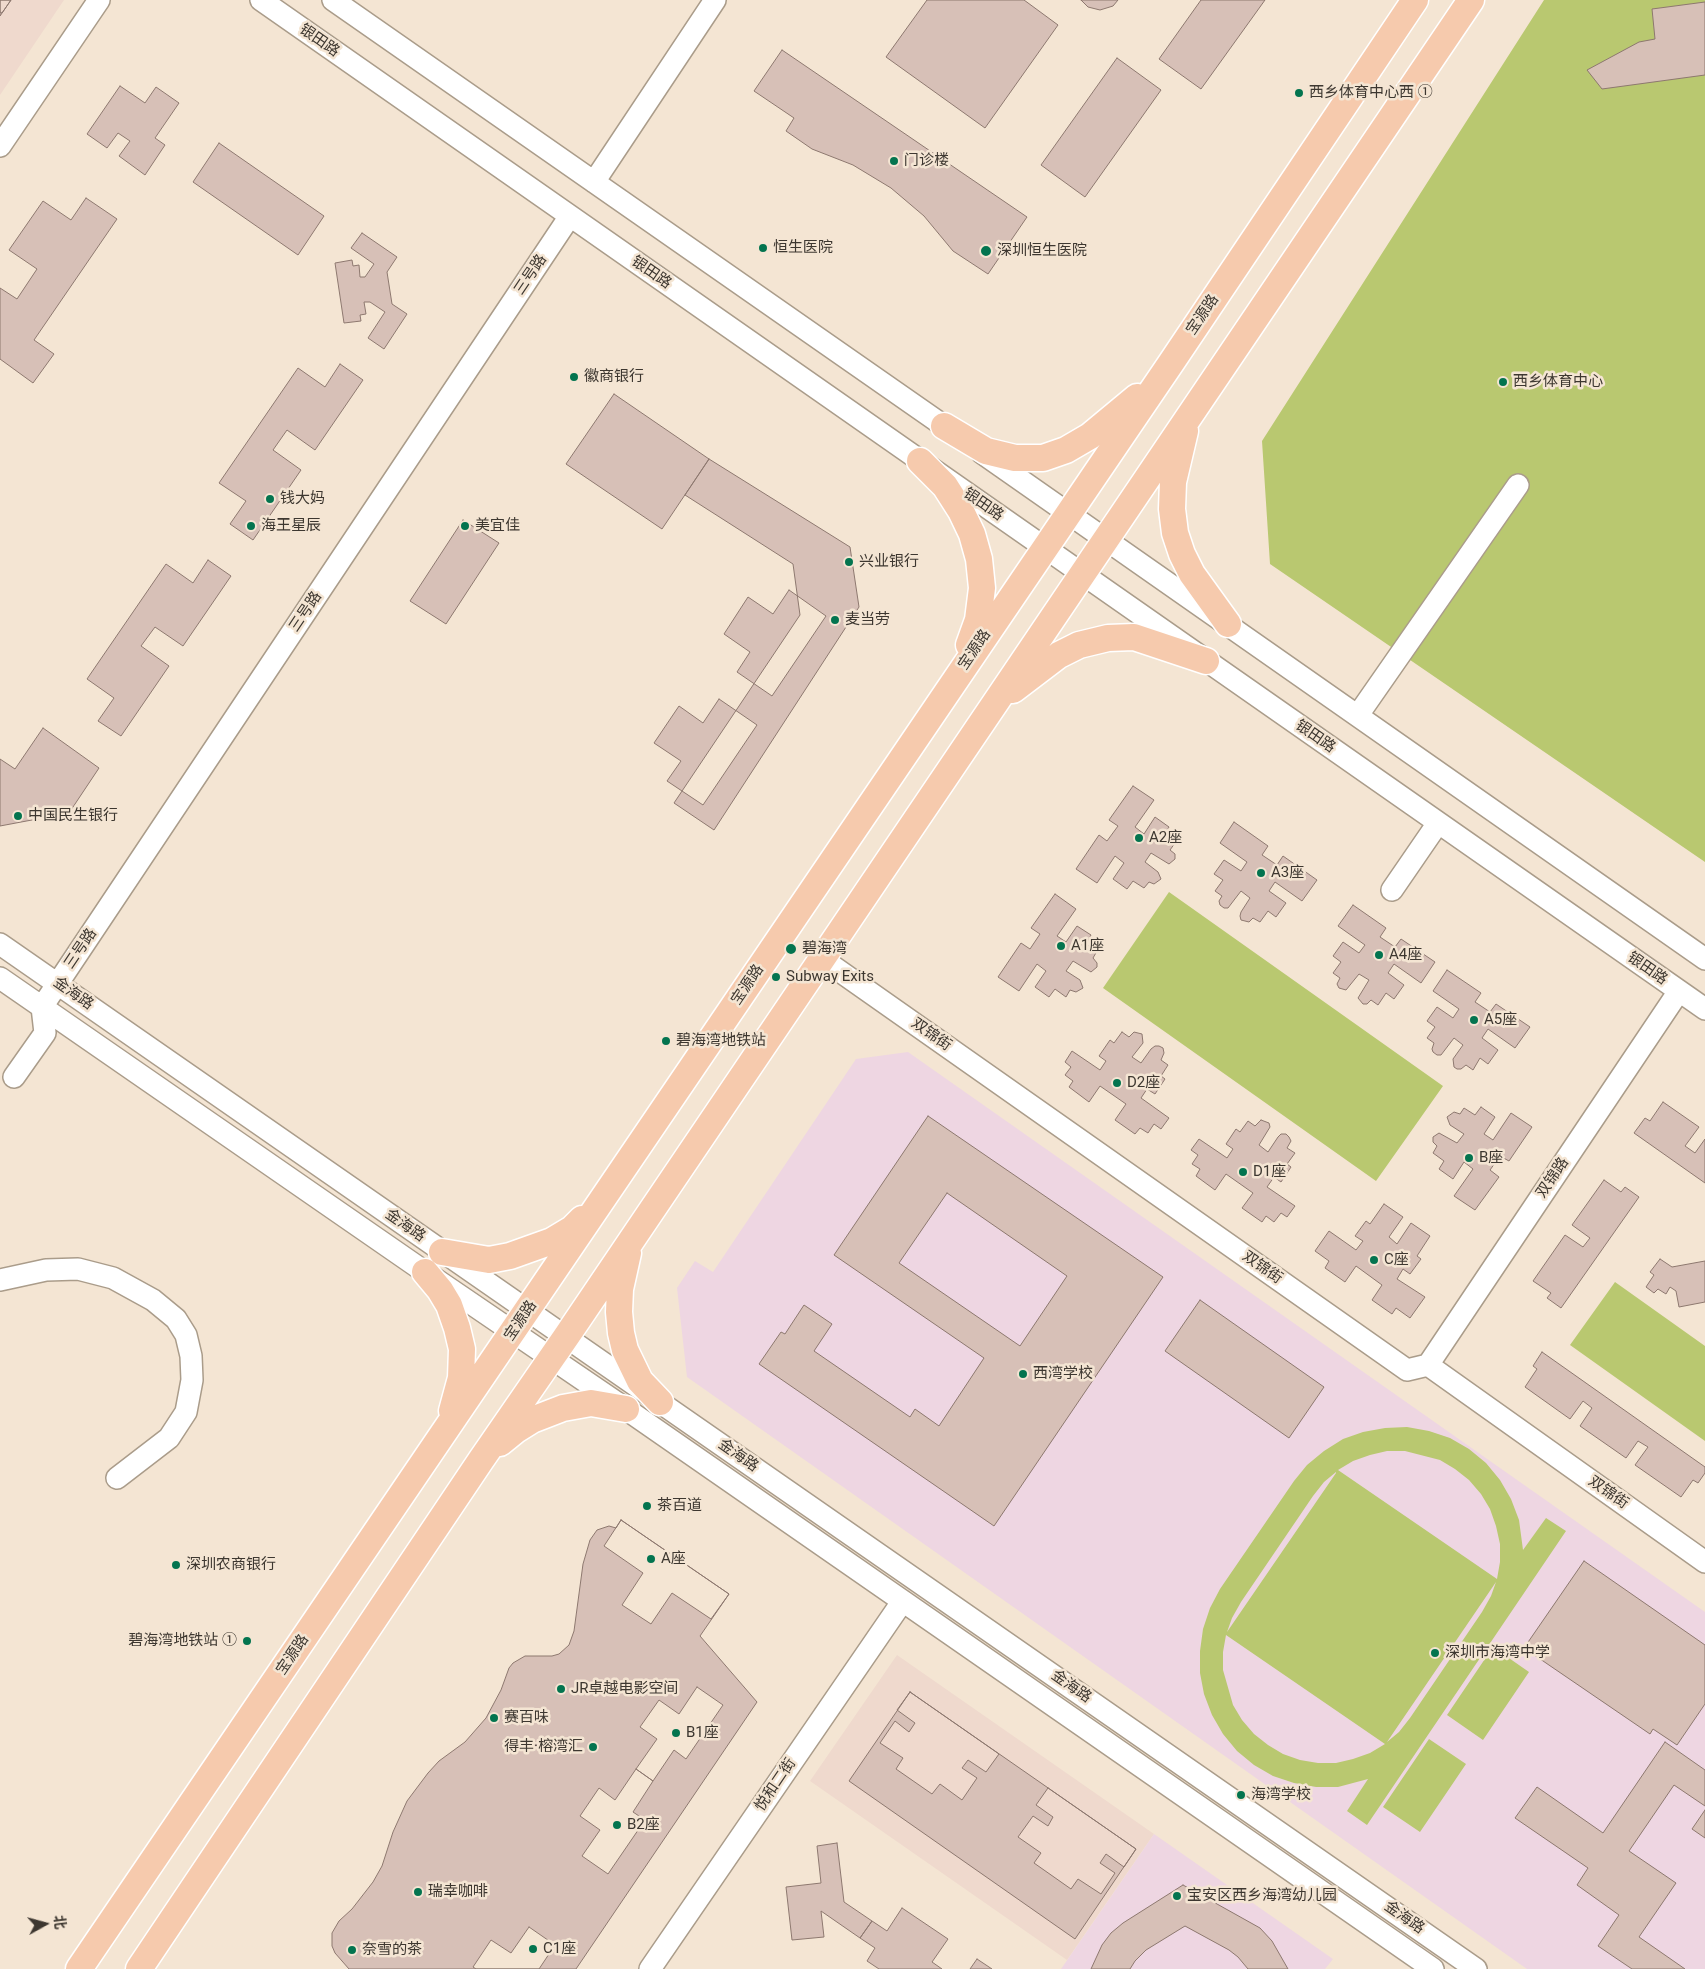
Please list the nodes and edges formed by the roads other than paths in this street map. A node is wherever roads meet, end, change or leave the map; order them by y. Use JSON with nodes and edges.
{"nodes":[{"id":1,"x":100,"y":0,"type":"edge"},
{"id":2,"x":261,"y":0,"type":"edge"},
{"id":3,"x":333,"y":0,"type":"edge"},
{"id":4,"x":715,"y":0,"type":"edge"},
{"id":5,"x":1414,"y":0,"type":"edge"},
{"id":6,"x":1471,"y":0,"type":"edge"},
{"id":7,"x":0,"y":146,"type":"edge"},
{"id":8,"x":594,"y":182,"type":"junction"},
{"id":9,"x":570,"y":216,"type":"junction"},
{"id":10,"x":1171,"y":363,"type":"junction"},
{"id":11,"x":1189,"y":416,"type":"junction"},
{"id":12,"x":944,"y":426,"type":"junction"},
{"id":13,"x":920,"y":461,"type":"junction"},
{"id":14,"x":1518,"y":485,"type":"dead end"},
{"id":15,"x":1069,"y":513,"type":"junction"},
{"id":16,"x":1106,"y":539,"type":"junction"},
{"id":17,"x":1044,"y":548,"type":"junction"},
{"id":18,"x":1082,"y":574,"type":"junction"},
{"id":19,"x":1228,"y":624,"type":"junction"},
{"id":20,"x":1206,"y":661,"type":"junction"},
{"id":21,"x":960,"y":673,"type":"junction"},
{"id":22,"x":991,"y":708,"type":"junction"},
{"id":23,"x":1358,"y":715,"type":"junction"},
{"id":24,"x":1438,"y":823,"type":"junction"},
{"id":25,"x":1392,"y":890,"type":"dead end"},
{"id":26,"x":0,"y":944,"type":"edge"},
{"id":27,"x":821,"y":958,"type":"junction"},
{"id":28,"x":1705,"y":959,"type":"edge"},
{"id":29,"x":0,"y":978,"type":"edge"},
{"id":30,"x":58,"y":984,"type":"junction"},
{"id":31,"x":1679,"y":991,"type":"junction"},
{"id":32,"x":42,"y":1007,"type":"junction"},
{"id":33,"x":1705,"y":1009,"type":"edge"},
{"id":34,"x":14,"y":1077,"type":"dead end"},
{"id":35,"x":601,"y":1202,"type":"junction"},
{"id":36,"x":632,"y":1237,"type":"junction"},
{"id":37,"x":442,"y":1252,"type":"junction"},
{"id":38,"x":425,"y":1272,"type":"junction"},
{"id":39,"x":0,"y":1280,"type":"edge"},
{"id":40,"x":528,"y":1311,"type":"junction"},
{"id":41,"x":514,"y":1332,"type":"junction"},
{"id":42,"x":559,"y":1348,"type":"junction"},
{"id":43,"x":1428,"y":1365,"type":"junction"},
{"id":44,"x":660,"y":1402,"type":"junction"},
{"id":45,"x":626,"y":1409,"type":"junction"},
{"id":46,"x":431,"y":1451,"type":"junction"},
{"id":47,"x":481,"y":1460,"type":"junction"},
{"id":48,"x":116,"y":1478,"type":"dead end"},
{"id":49,"x":1705,"y":1562,"type":"edge"},
{"id":50,"x":902,"y":1602,"type":"junction"},
{"id":51,"x":79,"y":1969,"type":"edge"},
{"id":52,"x":139,"y":1969,"type":"edge"},
{"id":53,"x":650,"y":1969,"type":"edge"},
{"id":54,"x":1433,"y":1969,"type":"edge"},
{"id":55,"x":1476,"y":1969,"type":"edge"}],
"edges":[{"from":1,"to":7,"type":"street"},
{"from":2,"to":9,"type":"street","name":"银田路"},
{"from":3,"to":8,"type":"street"},
{"from":4,"to":8,"type":"street"},
{"from":5,"to":10,"type":"main road","name":"宝源路"},
{"from":6,"to":11,"type":"main road"},
{"from":8,"to":12,"type":"street"},
{"from":9,"to":13,"type":"street","name":"银田路"},
{"from":9,"to":30,"type":"street","name":"三号路"},
{"from":10,"to":12,"type":"main road"},
{"from":10,"to":15,"type":"main road","name":"宝源路"},
{"from":11,"to":16,"type":"main road"},
{"from":11,"to":19,"type":"main road"},
{"from":12,"to":15,"type":"street"},
{"from":13,"to":17,"type":"street","name":"银田路"},
{"from":13,"to":21,"type":"main road"},
{"from":14,"to":23,"type":"street"},
{"from":15,"to":16,"type":"street"},
{"from":15,"to":17,"type":"main road","name":"宝源路"},
{"from":16,"to":18,"type":"main road"},
{"from":16,"to":19,"type":"street"},
{"from":17,"to":18,"type":"street","name":"银田路"},
{"from":17,"to":21,"type":"main road","name":"宝源路"},
{"from":18,"to":20,"type":"street","name":"银田路"},
{"from":18,"to":22,"type":"main road"},
{"from":19,"to":23,"type":"street"},
{"from":20,"to":22,"type":"main road"},
{"from":20,"to":24,"type":"street","name":"银田路"},
{"from":21,"to":35,"type":"main road","name":"宝源路"},
{"from":22,"to":27,"type":"main road"},
{"from":23,"to":28,"type":"street"},
{"from":24,"to":25,"type":"street"},
{"from":24,"to":31,"type":"street","name":"银田路"},
{"from":26,"to":30,"type":"street","name":"金海路"},
{"from":27,"to":36,"type":"main road"},
{"from":27,"to":43,"type":"street","name":"双锦街"},
{"from":29,"to":32,"type":"street","name":"金海路"},
{"from":30,"to":32,"type":"street","name":"三号路"},
{"from":30,"to":37,"type":"street","name":"金海路"},
{"from":31,"to":33,"type":"street","name":"银田路"},
{"from":31,"to":43,"type":"street","name":"双锦路"},
{"from":32,"to":34,"type":"street"},
{"from":32,"to":38,"type":"street","name":"金海路"},
{"from":35,"to":37,"type":"main road"},
{"from":35,"to":40,"type":"main road","name":"宝源路"},
{"from":36,"to":42,"type":"main road"},
{"from":36,"to":44,"type":"main road"},
{"from":37,"to":40,"type":"street","name":"金海路"},
{"from":38,"to":41,"type":"street","name":"金海路"},
{"from":38,"to":46,"type":"main road"},
{"from":39,"to":48,"type":"street"},
{"from":40,"to":41,"type":"main road","name":"宝源路"},
{"from":40,"to":42,"type":"street","name":"金海路"},
{"from":41,"to":42,"type":"street","name":"金海路"},
{"from":41,"to":46,"type":"main road","name":"宝源路"},
{"from":42,"to":44,"type":"street","name":"金海路"},
{"from":42,"to":45,"type":"street","name":"金海路"},
{"from":42,"to":47,"type":"main road"},
{"from":43,"to":49,"type":"street","name":"双锦街"},
{"from":44,"to":55,"type":"street","name":"金海路"},
{"from":45,"to":47,"type":"main road"},
{"from":45,"to":50,"type":"street","name":"金海路"},
{"from":46,"to":51,"type":"main road","name":"宝源路"},
{"from":47,"to":52,"type":"main road"},
{"from":50,"to":53,"type":"street","name":"悦和二街"},
{"from":50,"to":54,"type":"street","name":"金海路"}]}
